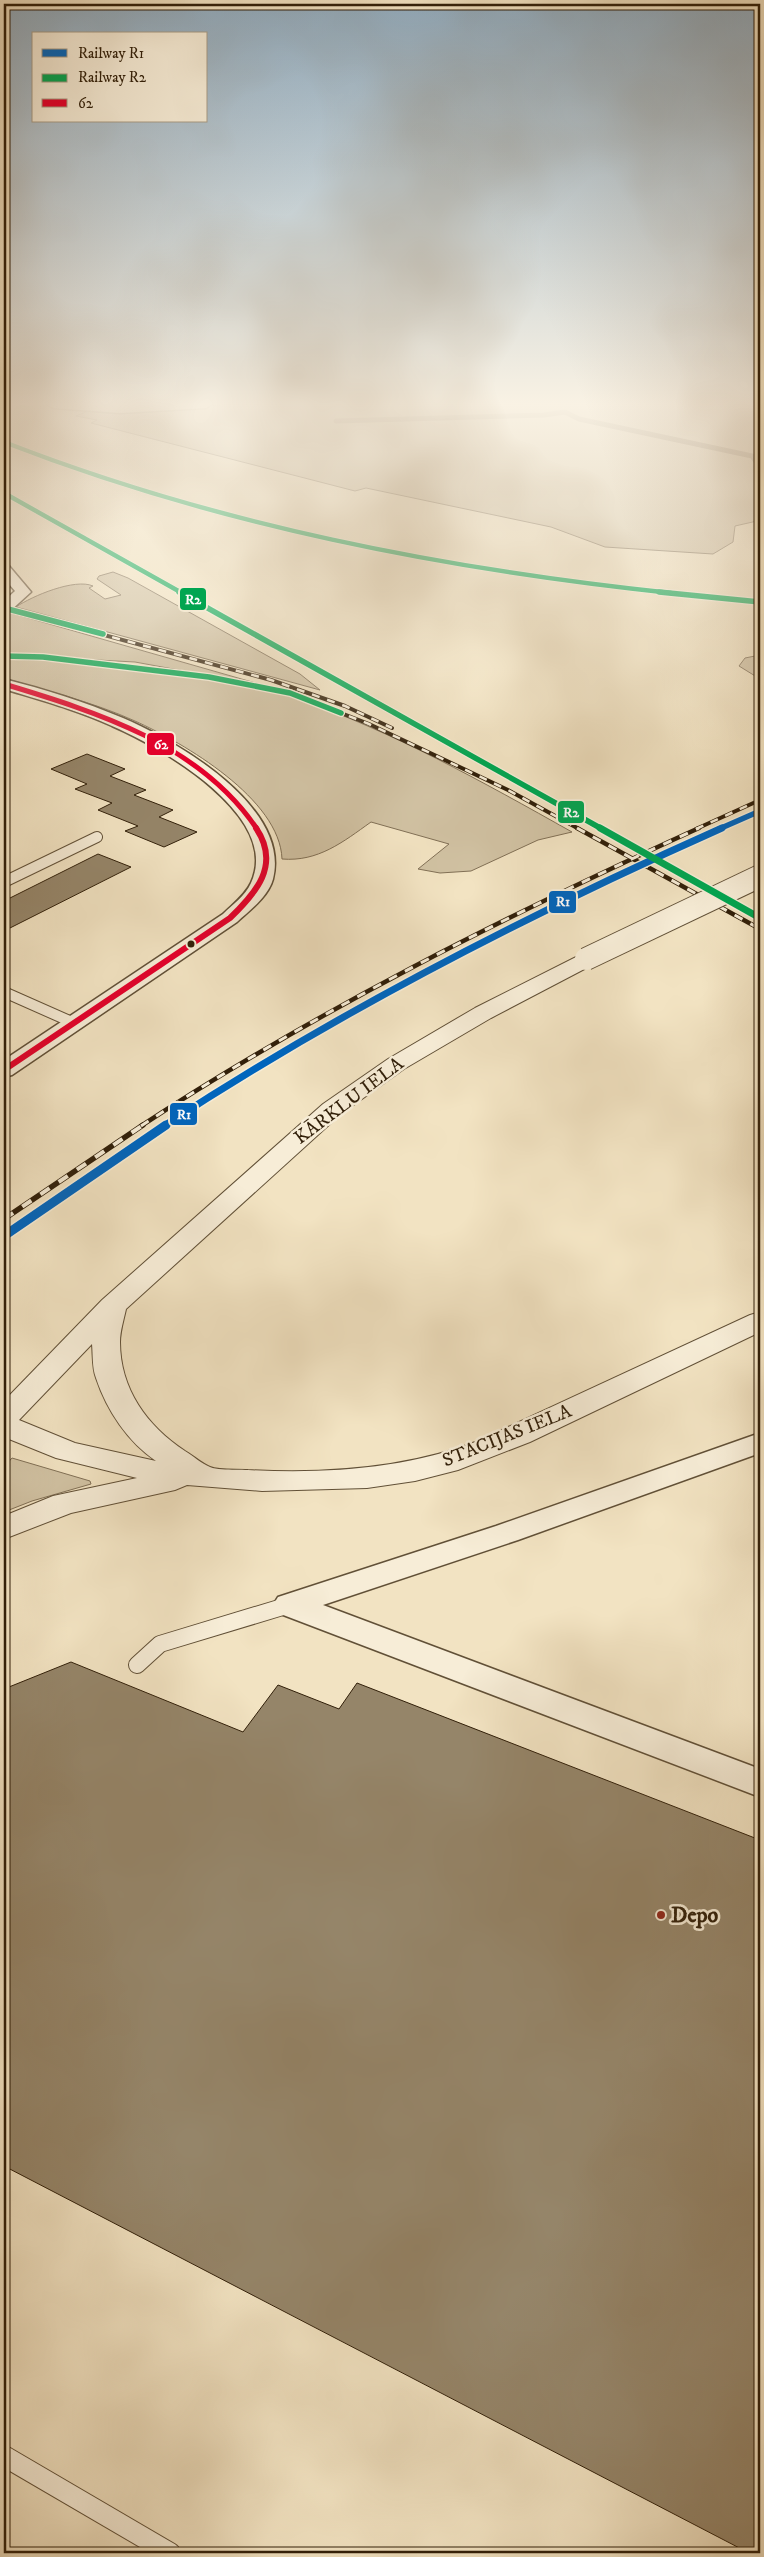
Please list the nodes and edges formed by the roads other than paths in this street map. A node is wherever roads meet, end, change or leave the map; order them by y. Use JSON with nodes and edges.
{"nodes":[{"id":1,"x":4,"y":569,"type":"edge"},
{"id":2,"x":4,"y":609,"type":"edge"},
{"id":3,"x":4,"y":684,"type":"edge"},
{"id":4,"x":97,"y":837,"type":"dead end"},
{"id":5,"x":760,"y":876,"type":"edge"},
{"id":6,"x":4,"y":882,"type":"edge"},
{"id":7,"x":4,"y":992,"type":"edge"},
{"id":8,"x":74,"y":1023,"type":"junction"},
{"id":9,"x":4,"y":1070,"type":"edge"},
{"id":10,"x":112,"y":1306,"type":"junction"},
{"id":11,"x":760,"y":1321,"type":"edge"},
{"id":12,"x":4,"y":1418,"type":"edge"},
{"id":13,"x":4,"y":1425,"type":"edge"},
{"id":14,"x":760,"y":1444,"type":"edge"},
{"id":15,"x":201,"y":1475,"type":"junction"},
{"id":16,"x":4,"y":1528,"type":"edge"},
{"id":17,"x":289,"y":1605,"type":"junction"},
{"id":18,"x":137,"y":1665,"type":"dead end"},
{"id":19,"x":760,"y":1783,"type":"edge"},
{"id":20,"x":4,"y":2456,"type":"edge"},
{"id":21,"x":170,"y":2553,"type":"edge"}],
"edges":[{"from":1,"to":2,"type":"street"},
{"from":3,"to":8,"type":"street"},
{"from":4,"to":6,"type":"lane"},
{"from":5,"to":10,"type":"street","name":"KĀRKLU IELA","bridge":true},
{"from":7,"to":8,"type":"lane"},
{"from":8,"to":9,"type":"street"},
{"from":10,"to":12,"type":"street","name":"KĀRKLU IELA"},
{"from":10,"to":15,"type":"street"},
{"from":11,"to":15,"type":"street","name":"STACIJAS IELA"},
{"from":13,"to":15,"type":"street","name":"STACIJAS IELA"},
{"from":14,"to":17,"type":"street"},
{"from":15,"to":16,"type":"street"},
{"from":17,"to":18,"type":"lane"},
{"from":17,"to":19,"type":"street"},
{"from":20,"to":21,"type":"lane"}]}
